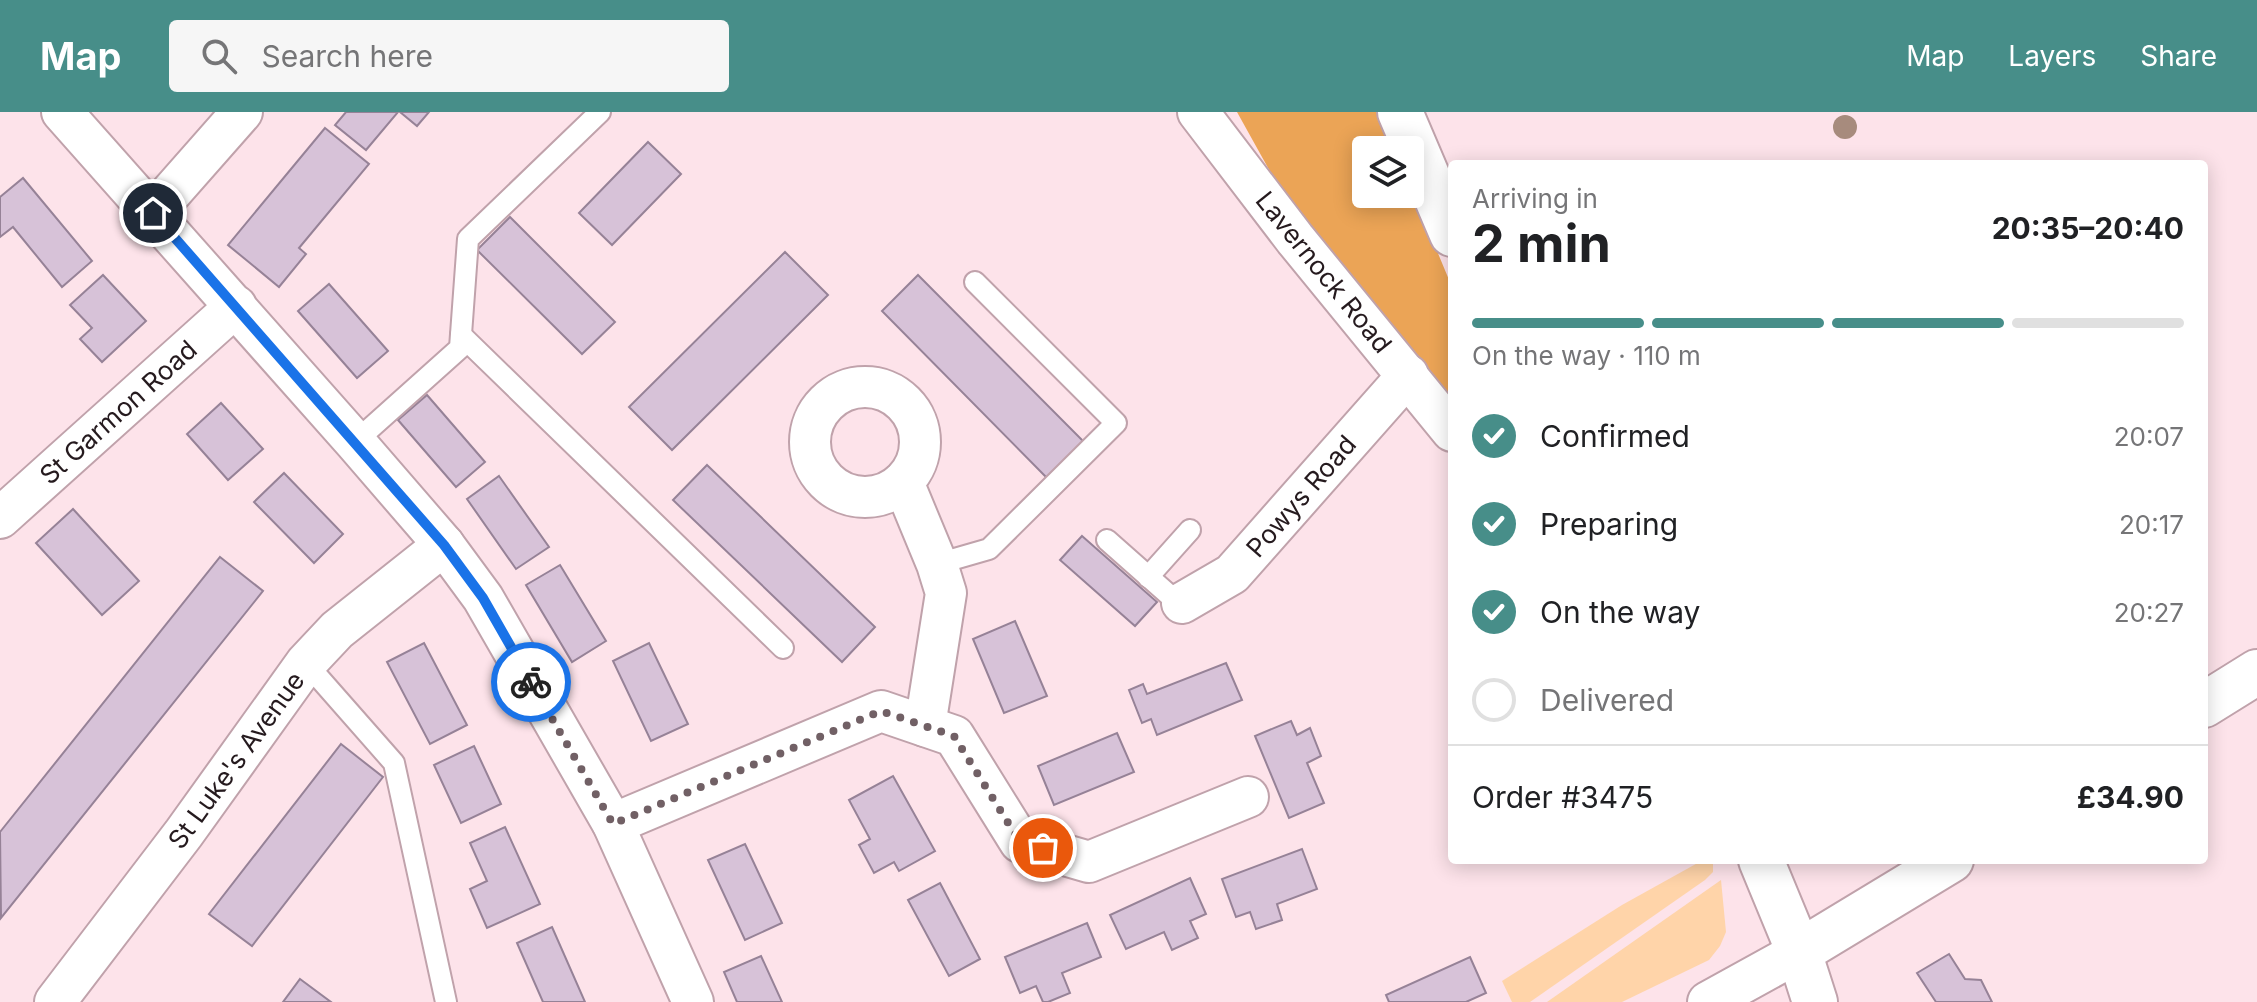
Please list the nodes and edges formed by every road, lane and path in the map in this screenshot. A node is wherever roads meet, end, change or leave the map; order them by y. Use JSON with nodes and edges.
{"nodes":[{"id":1,"x":62,"y":112,"type":"edge"},
{"id":2,"x":242,"y":112,"type":"edge"},
{"id":3,"x":600,"y":112,"type":"edge"},
{"id":4,"x":1198,"y":112,"type":"edge"},
{"id":5,"x":1400,"y":112,"type":"edge"},
{"id":6,"x":153,"y":213,"type":"junction"},
{"id":7,"x":1448,"y":225,"type":"edge"},
{"id":8,"x":975,"y":282,"type":"dead end"},
{"id":9,"x":236,"y":306,"type":"junction"},
{"id":10,"x":461,"y":335,"type":"junction"},
{"id":11,"x":1408,"y":375,"type":"junction"},
{"id":12,"x":1448,"y":426,"type":"edge"},
{"id":13,"x":355,"y":442,"type":"junction"},
{"id":14,"x":903,"y":482,"type":"dead end"},
{"id":15,"x":0,"y":518,"type":"edge"},
{"id":16,"x":1190,"y":530,"type":"dead end"},
{"id":17,"x":1107,"y":540,"type":"dead end"},
{"id":18,"x":444,"y":545,"type":"junction"},
{"id":19,"x":937,"y":564,"type":"junction"},
{"id":20,"x":1148,"y":577,"type":"junction"},
{"id":21,"x":1182,"y":603,"type":"joint"},
{"id":22,"x":783,"y":648,"type":"dead end"},
{"id":23,"x":306,"y":663,"type":"junction"},
{"id":24,"x":2257,"y":672,"type":"edge"},
{"id":25,"x":2208,"y":703,"type":"edge"},
{"id":26,"x":925,"y":726,"type":"junction"},
{"id":27,"x":1248,"y":797,"type":"dead end"},
{"id":28,"x":613,"y":824,"type":"junction"},
{"id":29,"x":1763,"y":864,"type":"edge"},
{"id":30,"x":1944,"y":864,"type":"edge"},
{"id":31,"x":1799,"y":952,"type":"junction"},
{"id":32,"x":55,"y":1002,"type":"edge"},
{"id":33,"x":446,"y":1002,"type":"edge"},
{"id":34,"x":693,"y":1002,"type":"edge"},
{"id":35,"x":1708,"y":1002,"type":"edge"},
{"id":36,"x":1815,"y":1002,"type":"edge"}],
"edges":[{"from":1,"to":6,"type":"street"},
{"from":2,"to":6,"type":"street"},
{"from":3,"to":10,"type":"lane"},
{"from":4,"to":11,"type":"street","name":"Lavernock Road"},
{"from":5,"to":7,"type":"main road"},
{"from":6,"to":9,"type":"street"},
{"from":8,"to":19,"type":"lane"},
{"from":9,"to":13,"type":"street"},
{"from":9,"to":15,"type":"street","name":"St Garmon Road"},
{"from":10,"to":13,"type":"lane"},
{"from":10,"to":22,"type":"lane"},
{"from":11,"to":12,"type":"street","name":"Lavernock Road"},
{"from":11,"to":21,"type":"street","name":"Powys Road"},
{"from":13,"to":18,"type":"street"},
{"from":14,"to":19,"type":"street"},
{"from":16,"to":20,"type":"lane"},
{"from":17,"to":20,"type":"lane"},
{"from":18,"to":23,"type":"street","name":"St Luke's Avenue"},
{"from":18,"to":28,"type":"street"},
{"from":19,"to":26,"type":"street"},
{"from":20,"to":21,"type":"lane"},
{"from":23,"to":32,"type":"street","name":"St Luke's Avenue"},
{"from":23,"to":33,"type":"lane"},
{"from":24,"to":25,"type":"main road"},
{"from":26,"to":27,"type":"street"},
{"from":26,"to":28,"type":"street"},
{"from":28,"to":34,"type":"street"},
{"from":29,"to":31,"type":"main road"},
{"from":30,"to":31,"type":"main road"},
{"from":31,"to":35,"type":"street"},
{"from":31,"to":36,"type":"main road"}]}
